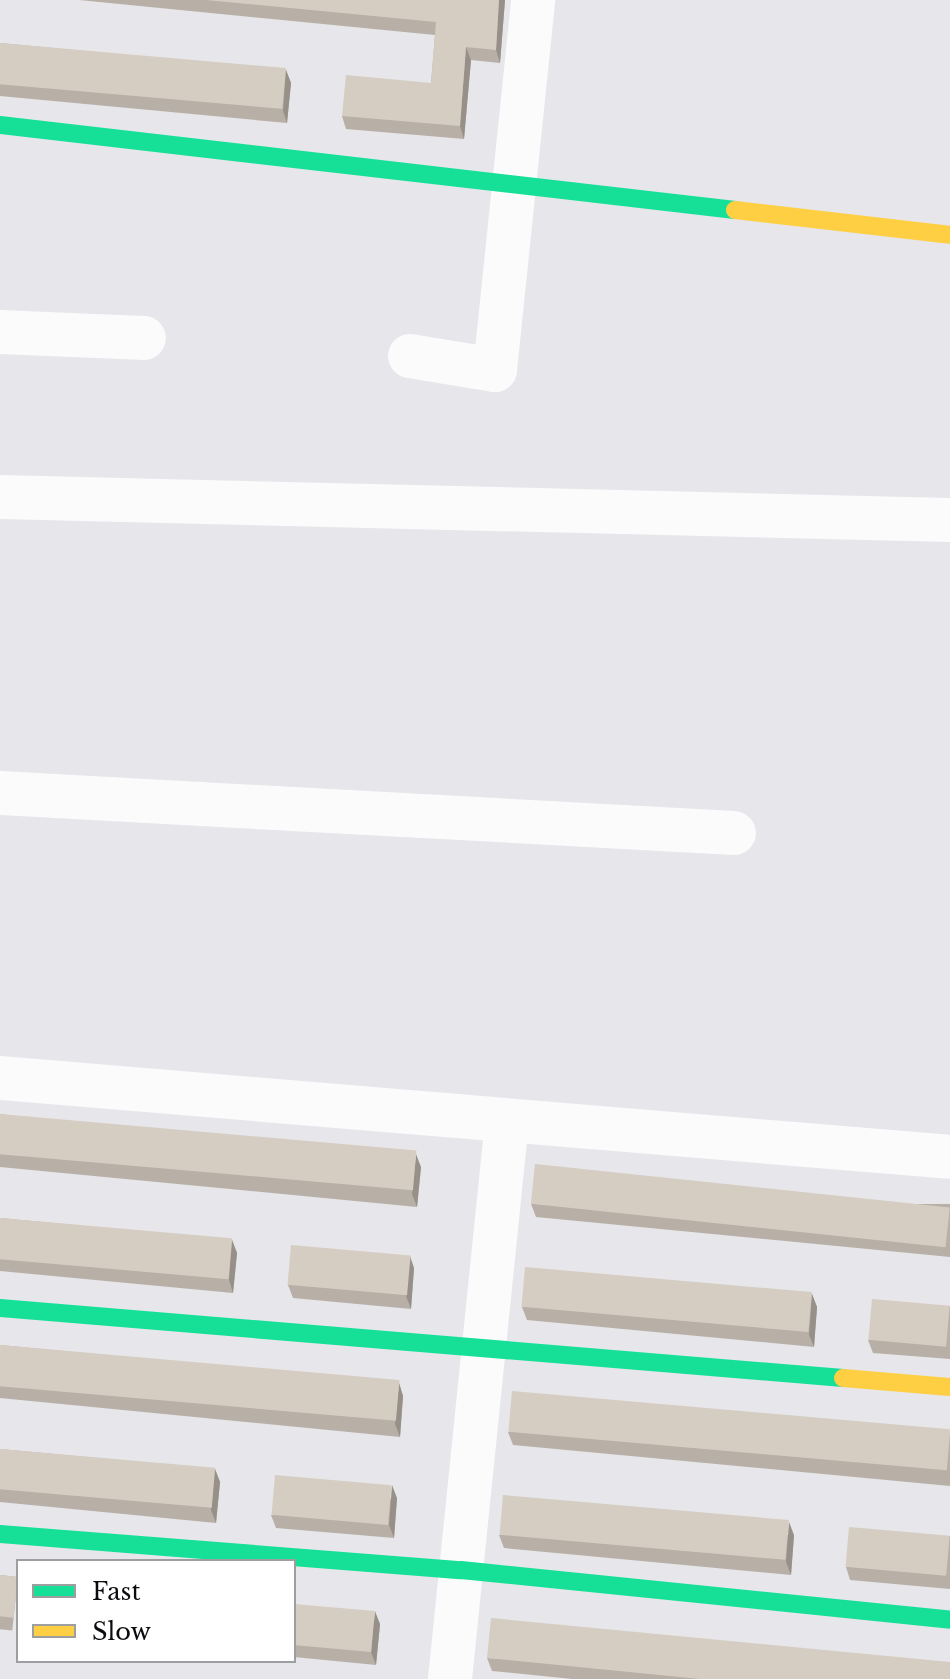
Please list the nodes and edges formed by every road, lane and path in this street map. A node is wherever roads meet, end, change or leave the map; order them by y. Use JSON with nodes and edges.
{"nodes":[{"id":1,"x":533,"y":0,"type":"edge"},
{"id":2,"x":0,"y":125,"type":"edge"},
{"id":3,"x":512,"y":184,"type":"junction"},
{"id":4,"x":950,"y":235,"type":"edge"},
{"id":5,"x":0,"y":332,"type":"edge"},
{"id":6,"x":144,"y":338,"type":"dead end"},
{"id":7,"x":410,"y":356,"type":"dead end"},
{"id":8,"x":0,"y":497,"type":"edge"},
{"id":9,"x":950,"y":520,"type":"edge"},
{"id":10,"x":0,"y":793,"type":"edge"},
{"id":11,"x":734,"y":833,"type":"dead end"},
{"id":12,"x":0,"y":1078,"type":"edge"},
{"id":13,"x":507,"y":1121,"type":"junction"},
{"id":14,"x":950,"y":1157,"type":"edge"},
{"id":15,"x":0,"y":1308,"type":"edge"},
{"id":16,"x":485,"y":1350,"type":"junction"},
{"id":17,"x":950,"y":1387,"type":"edge"},
{"id":18,"x":0,"y":1534,"type":"edge"},
{"id":19,"x":461,"y":1570,"type":"junction"},
{"id":20,"x":950,"y":1620,"type":"edge"},
{"id":21,"x":450,"y":1679,"type":"edge"}],
"edges":[{"from":1,"to":3,"type":"street"},
{"from":2,"to":3,"type":"street"},
{"from":3,"to":4,"type":"street"},
{"from":3,"to":7,"type":"street"},
{"from":5,"to":6,"type":"street"},
{"from":8,"to":9,"type":"street"},
{"from":10,"to":11,"type":"street"},
{"from":12,"to":13,"type":"street"},
{"from":13,"to":14,"type":"street"},
{"from":13,"to":16,"type":"street"},
{"from":15,"to":16,"type":"street"},
{"from":16,"to":17,"type":"street"},
{"from":16,"to":19,"type":"street"},
{"from":18,"to":19,"type":"street"},
{"from":19,"to":20,"type":"street"},
{"from":19,"to":21,"type":"street"}]}
